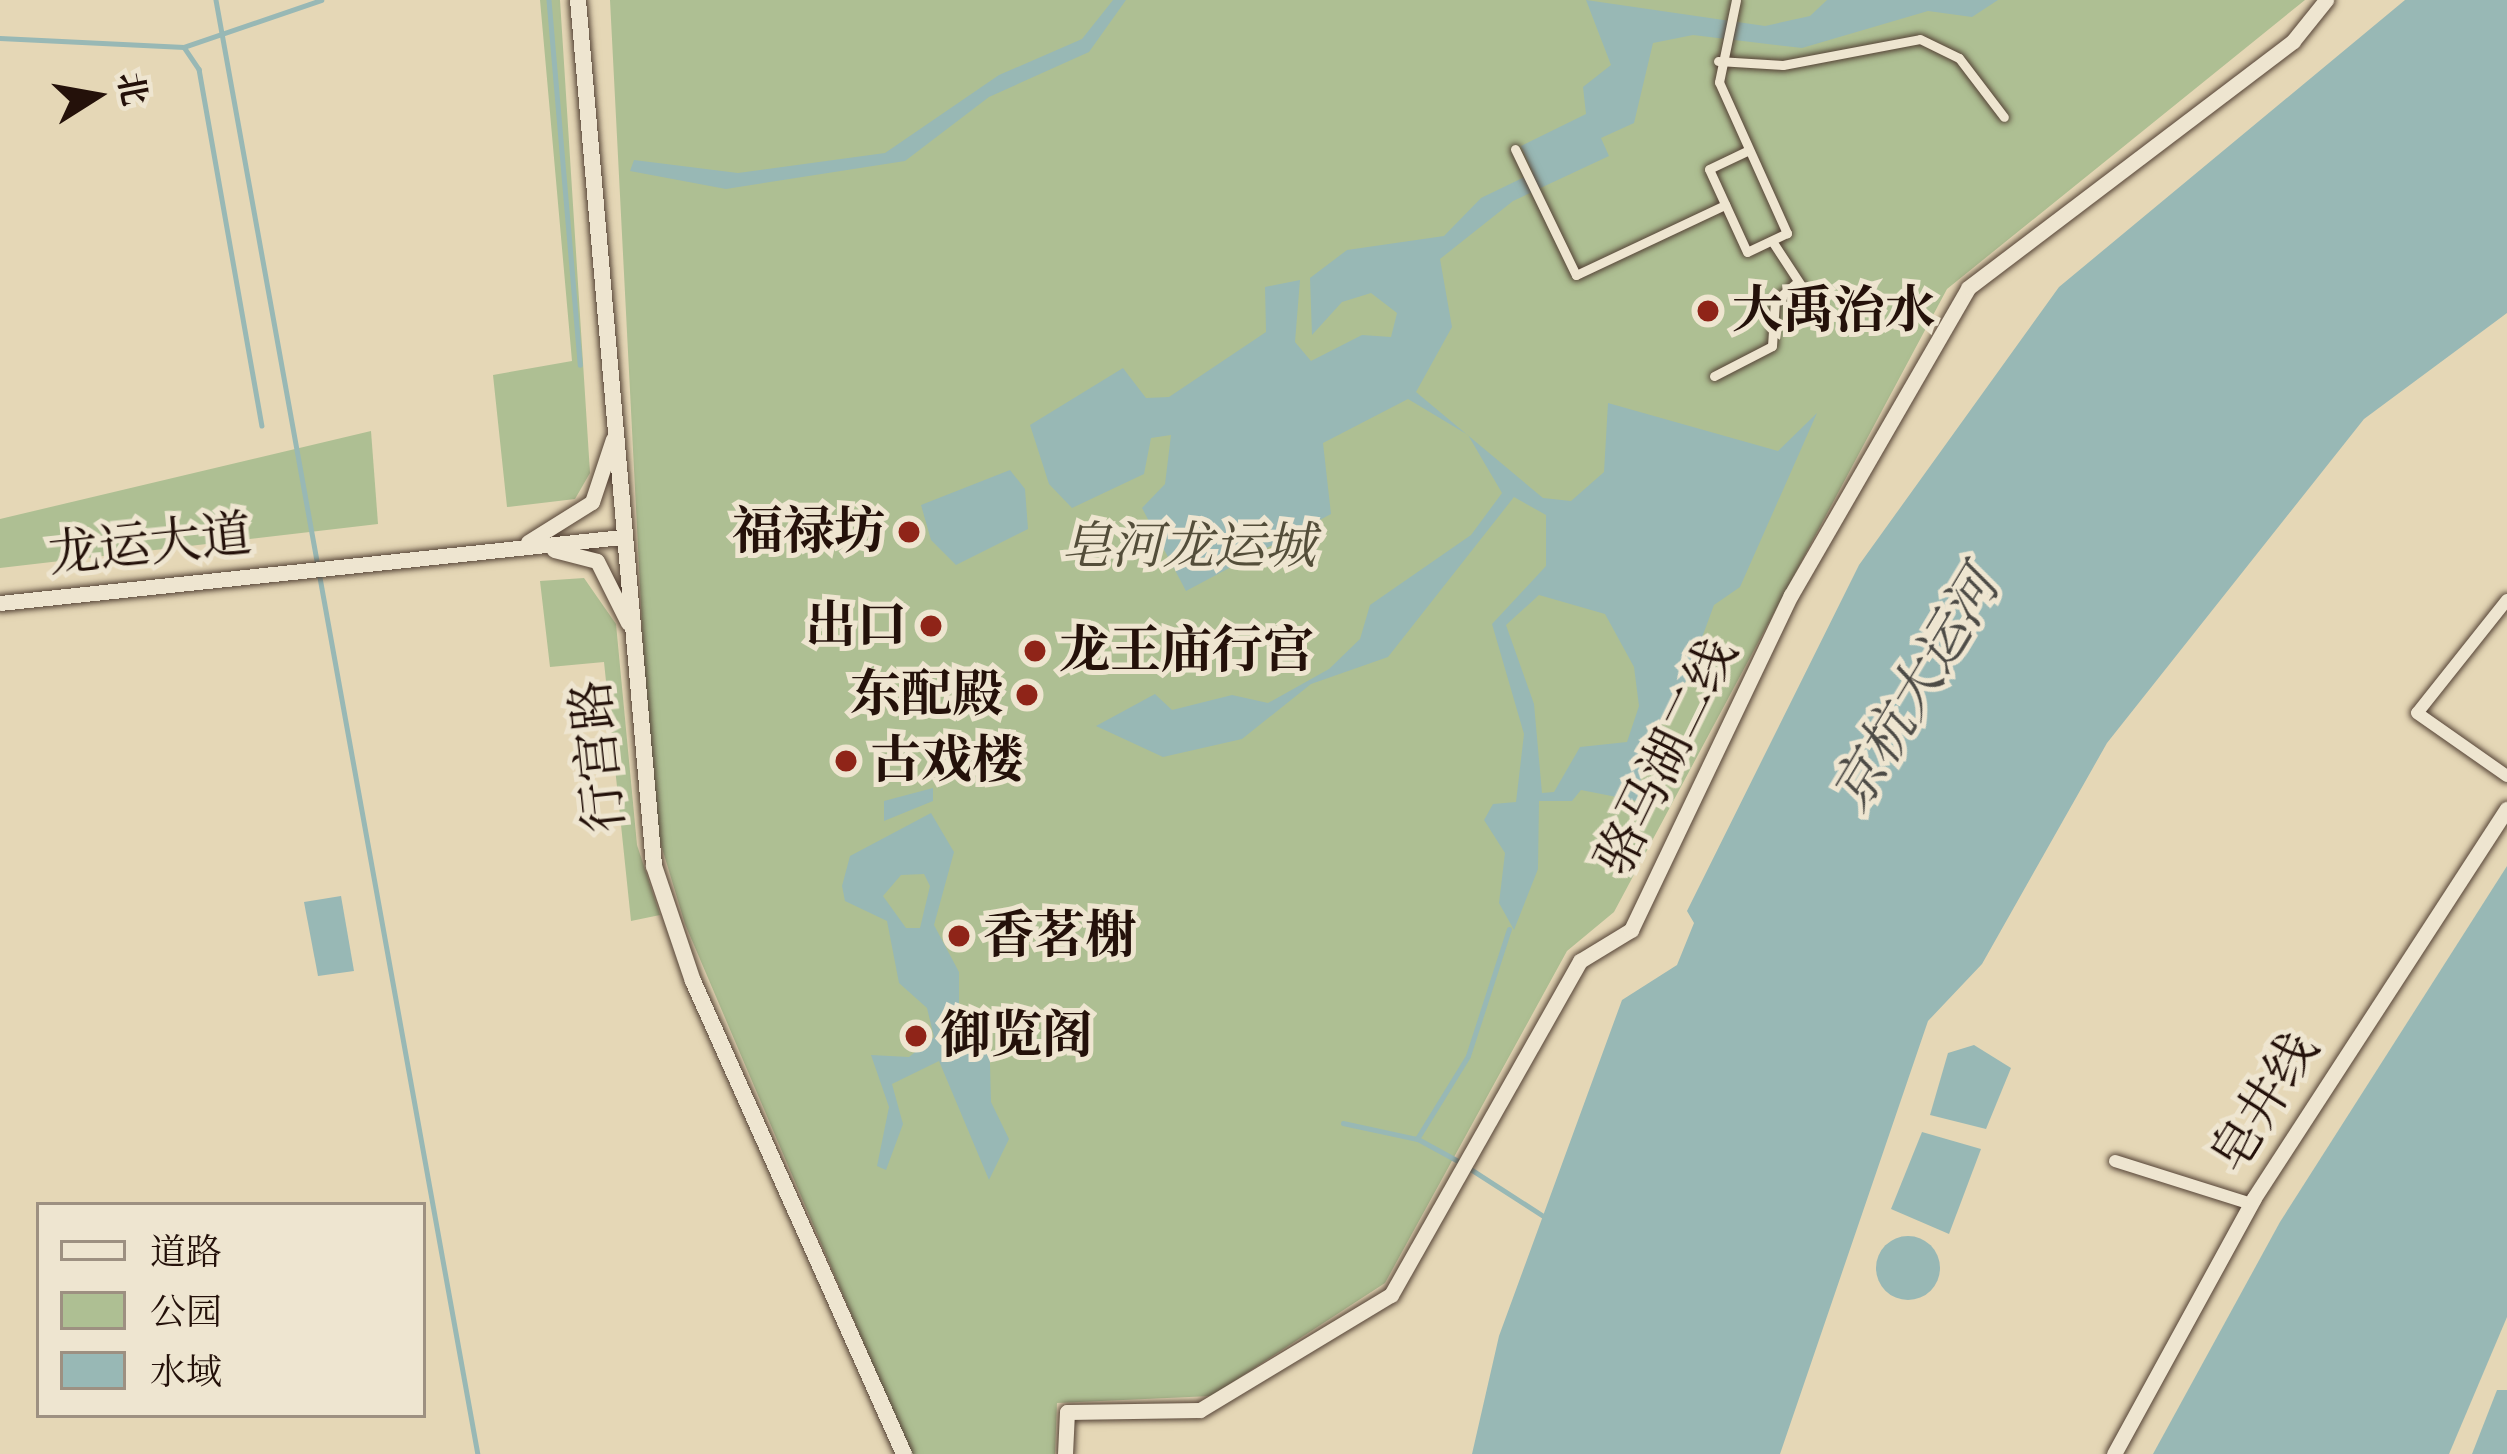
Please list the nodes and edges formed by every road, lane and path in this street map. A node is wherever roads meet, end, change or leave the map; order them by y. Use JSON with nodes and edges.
{"nodes":[{"id":1,"x":578,"y":0,"type":"edge"},
{"id":2,"x":1736,"y":0,"type":"edge"},
{"id":3,"x":2326,"y":0,"type":"edge"},
{"id":4,"x":1718,"y":62,"type":"junction"},
{"id":5,"x":2004,"y":117,"type":"dead end"},
{"id":6,"x":1515,"y":148,"type":"dead end"},
{"id":7,"x":1749,"y":150,"type":"junction"},
{"id":8,"x":1725,"y":205,"type":"junction"},
{"id":9,"x":1772,"y":241,"type":"junction"},
{"id":10,"x":1795,"y":284,"type":"junction"},
{"id":11,"x":1821,"y":316,"type":"dead end"},
{"id":12,"x":1714,"y":376,"type":"dead end"},
{"id":13,"x":614,"y":436,"type":"junction"},
{"id":14,"x":622,"y":537,"type":"junction"},
{"id":15,"x":522,"y":548,"type":"junction"},
{"id":16,"x":2507,"y":600,"type":"edge"},
{"id":17,"x":0,"y":603,"type":"edge"},
{"id":18,"x":628,"y":623,"type":"junction"},
{"id":19,"x":2507,"y":776,"type":"edge"},
{"id":20,"x":2507,"y":809,"type":"edge"},
{"id":21,"x":2115,"y":1161,"type":"dead end"},
{"id":22,"x":2251,"y":1204,"type":"junction"},
{"id":23,"x":904,"y":1454,"type":"edge"},
{"id":24,"x":1065,"y":1454,"type":"edge"},
{"id":25,"x":2114,"y":1454,"type":"edge"}],
"edges":[{"from":1,"to":13,"type":"main road","name":"行宫路"},
{"from":2,"to":4,"type":"street"},
{"from":3,"to":24,"type":"street","name":"骆马湖二线"},
{"from":4,"to":5,"type":"street"},
{"from":4,"to":7,"type":"street"},
{"from":6,"to":8,"type":"street"},
{"from":7,"to":8,"type":"street"},
{"from":7,"to":9,"type":"street"},
{"from":8,"to":9,"type":"street"},
{"from":9,"to":10,"type":"street"},
{"from":10,"to":11,"type":"street"},
{"from":10,"to":12,"type":"street"},
{"from":13,"to":14,"type":"main road","name":"行宫路"},
{"from":13,"to":15,"type":"street"},
{"from":14,"to":15,"type":"street","name":"龙运大道"},
{"from":14,"to":18,"type":"main road","name":"行宫路"},
{"from":15,"to":17,"type":"street","name":"龙运大道"},
{"from":15,"to":18,"type":"street"},
{"from":16,"to":19,"type":"street"},
{"from":18,"to":23,"type":"main road","name":"行宫路"},
{"from":20,"to":22,"type":"street","name":"皂井线"},
{"from":21,"to":22,"type":"street"},
{"from":22,"to":25,"type":"street","name":"皂井线"}]}
